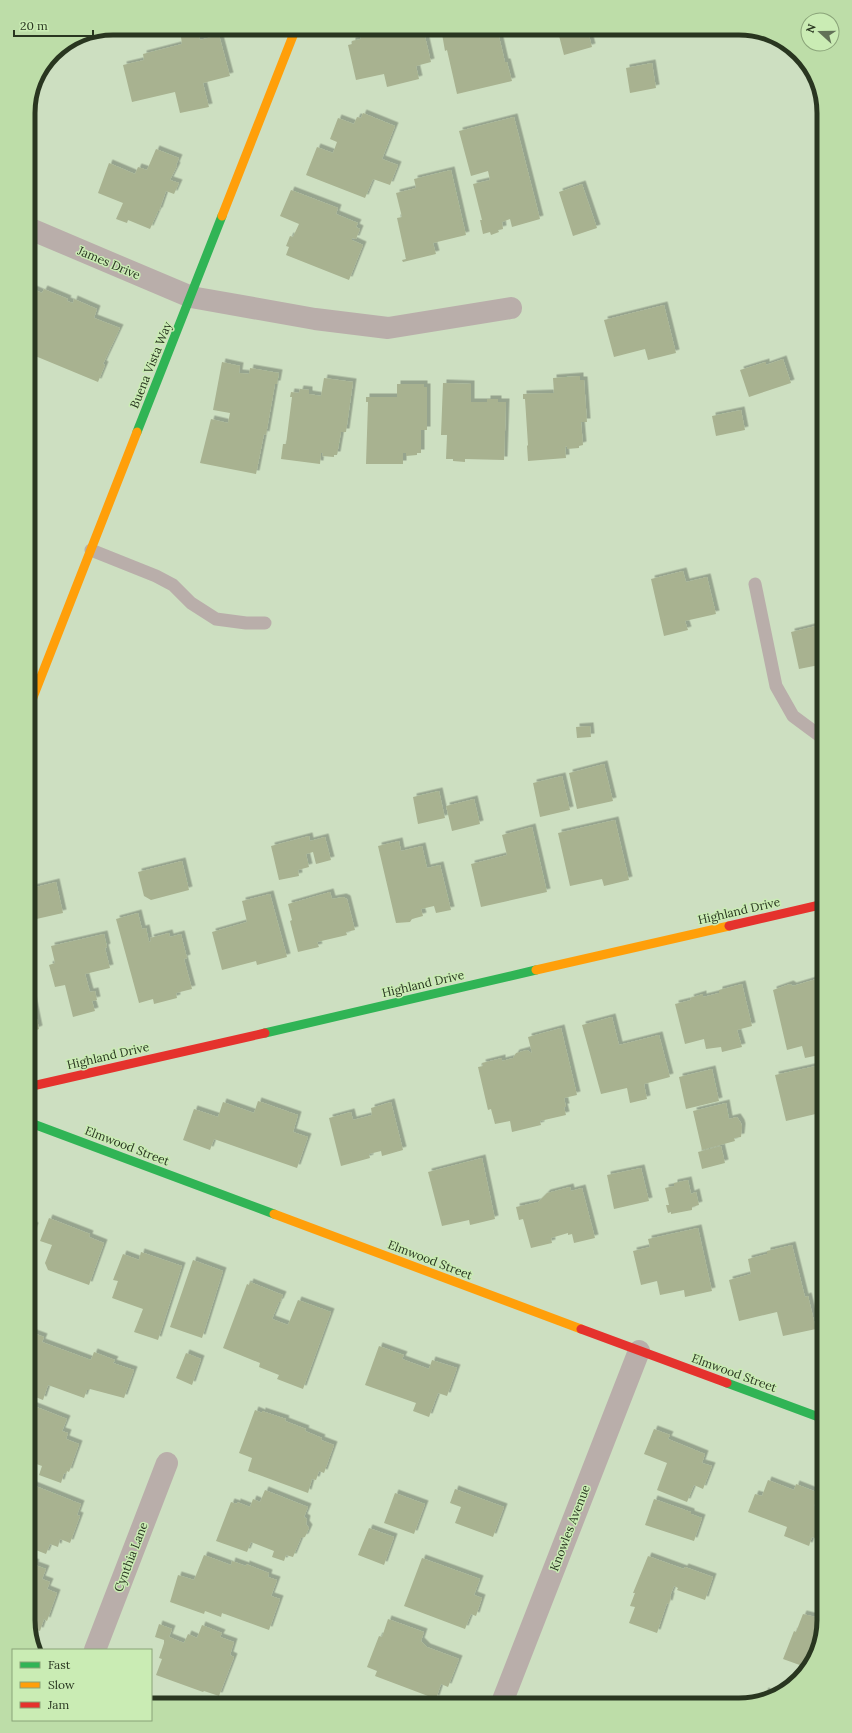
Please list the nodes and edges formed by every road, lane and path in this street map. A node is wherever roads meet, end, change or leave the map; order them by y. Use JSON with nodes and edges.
{"nodes":[{"id":1,"x":293,"y":35,"type":"edge"},
{"id":2,"x":35,"y":231,"type":"edge"},
{"id":3,"x":191,"y":297,"type":"junction"},
{"id":4,"x":511,"y":308,"type":"dead end"},
{"id":5,"x":91,"y":550,"type":"junction"},
{"id":6,"x":755,"y":584,"type":"dead end"},
{"id":7,"x":265,"y":623,"type":"dead end"},
{"id":8,"x":35,"y":679,"type":"edge"},
{"id":9,"x":817,"y":735,"type":"edge"},
{"id":10,"x":817,"y":906,"type":"edge"},
{"id":11,"x":35,"y":1085,"type":"edge"},
{"id":12,"x":35,"y":1125,"type":"edge"},
{"id":13,"x":639,"y":1351,"type":"junction"},
{"id":14,"x":817,"y":1416,"type":"edge"},
{"id":15,"x":167,"y":1463,"type":"dead end"},
{"id":16,"x":95,"y":1649,"type":"edge"},
{"id":17,"x":504,"y":1698,"type":"edge"}],
"edges":[{"from":1,"to":3,"type":"street","name":"Buena Vista Way"},
{"from":2,"to":3,"type":"street","name":"James Drive"},
{"from":3,"to":4,"type":"street","name":"James Drive"},
{"from":3,"to":5,"type":"street","name":"Buena Vista Way"},
{"from":5,"to":7,"type":"lane"},
{"from":5,"to":8,"type":"street","name":"Buena Vista Way"},
{"from":6,"to":9,"type":"lane"},
{"from":10,"to":11,"type":"street","name":"Highland Drive"},
{"from":12,"to":13,"type":"street","name":"Elmwood Street"},
{"from":13,"to":14,"type":"street","name":"Elmwood Street"},
{"from":13,"to":17,"type":"street","name":"Knowles Avenue"},
{"from":15,"to":16,"type":"street","name":"Cynthia Lane"}]}
